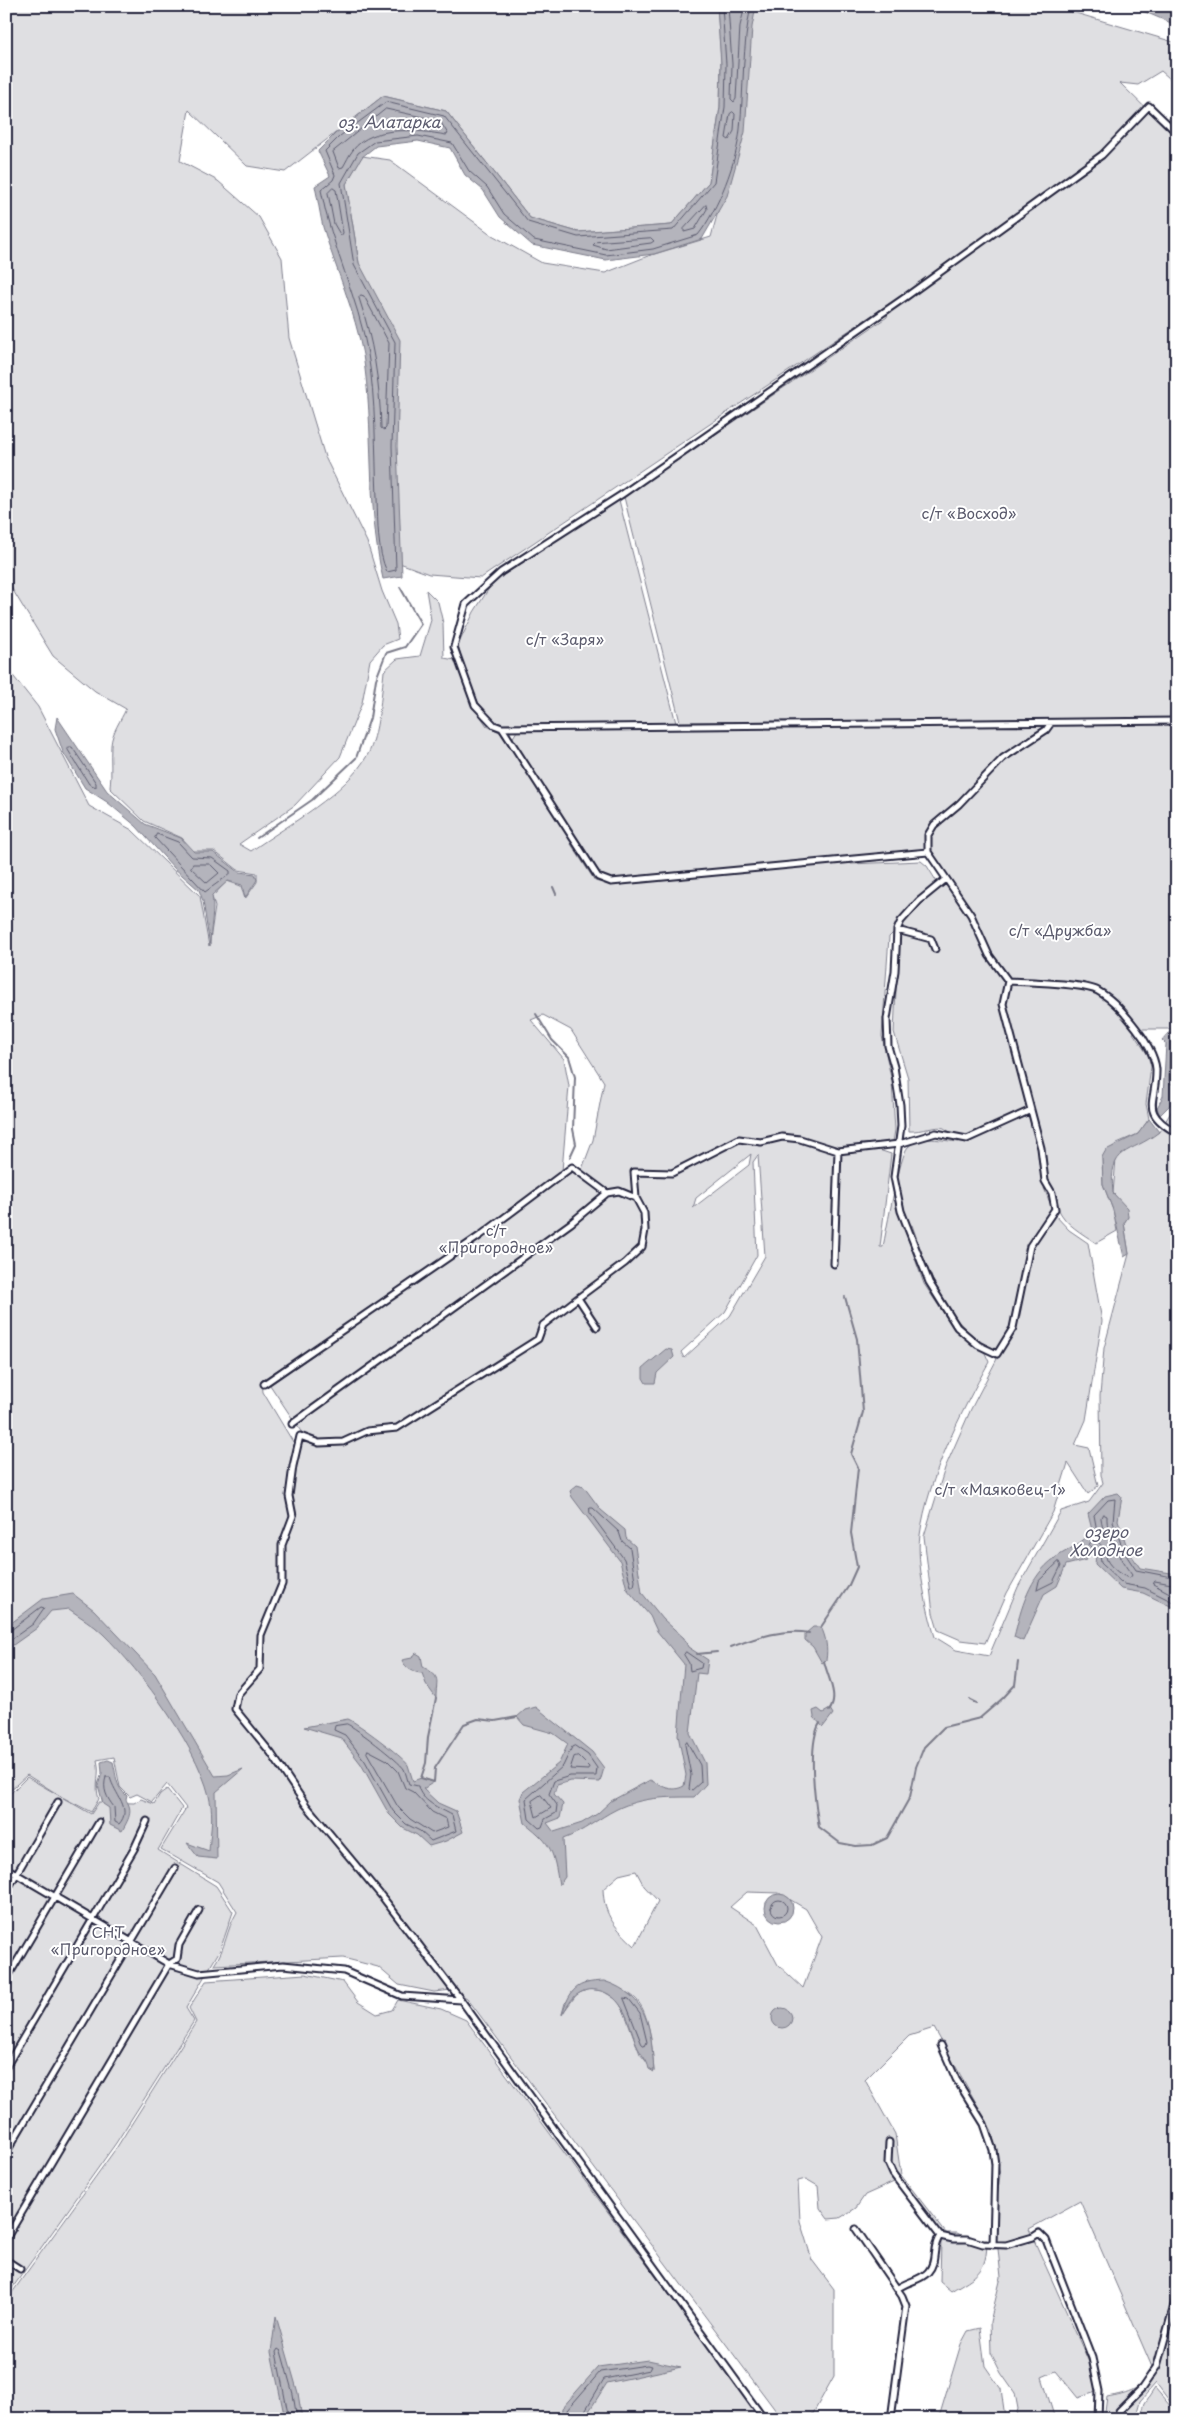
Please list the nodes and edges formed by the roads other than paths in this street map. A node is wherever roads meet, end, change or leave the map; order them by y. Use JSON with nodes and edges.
{"nodes":[{"id":1,"x":1177,"y":133,"type":"edge"},
{"id":2,"x":1177,"y":721,"type":"edge"},
{"id":3,"x":1051,"y":723,"type":"junction"},
{"id":4,"x":502,"y":728,"type":"junction"},
{"id":5,"x":928,"y":852,"type":"junction"},
{"id":6,"x":946,"y":879,"type":"junction"},
{"id":7,"x":897,"y":930,"type":"junction"},
{"id":8,"x":935,"y":949,"type":"dead end"},
{"id":9,"x":1008,"y":981,"type":"junction"},
{"id":10,"x":1031,"y":1110,"type":"junction"},
{"id":11,"x":1177,"y":1133,"type":"edge"},
{"id":12,"x":899,"y":1144,"type":"junction"},
{"id":13,"x":838,"y":1151,"type":"junction"},
{"id":14,"x":607,"y":1193,"type":"junction"},
{"id":15,"x":636,"y":1198,"type":"junction"},
{"id":16,"x":834,"y":1264,"type":"dead end"},
{"id":17,"x":578,"y":1298,"type":"junction"},
{"id":18,"x":597,"y":1328,"type":"dead end"},
{"id":19,"x":264,"y":1384,"type":"dead end"},
{"id":20,"x":292,"y":1424,"type":"dead end"},
{"id":21,"x":58,"y":1802,"type":"dead end"},
{"id":22,"x":147,"y":1821,"type":"dead end"},
{"id":23,"x":99,"y":1822,"type":"dead end"},
{"id":24,"x":6,"y":1868,"type":"edge"},
{"id":25,"x":175,"y":1868,"type":"dead end"},
{"id":26,"x":17,"y":1874,"type":"junction"},
{"id":27,"x":6,"y":1892,"type":"edge"},
{"id":28,"x":54,"y":1898,"type":"junction"},
{"id":29,"x":199,"y":1910,"type":"dead end"},
{"id":30,"x":93,"y":1919,"type":"junction"},
{"id":31,"x":130,"y":1941,"type":"junction"},
{"id":32,"x":169,"y":1964,"type":"junction"},
{"id":33,"x":6,"y":1980,"type":"edge"},
{"id":34,"x":460,"y":2000,"type":"junction"},
{"id":35,"x":941,"y":2045,"type":"dead end"},
{"id":36,"x":6,"y":2067,"type":"edge"},
{"id":37,"x":889,"y":2142,"type":"dead end"},
{"id":38,"x":6,"y":2153,"type":"edge"},
{"id":39,"x":856,"y":2229,"type":"dead end"},
{"id":40,"x":940,"y":2236,"type":"junction"},
{"id":41,"x":6,"y":2239,"type":"edge"},
{"id":42,"x":993,"y":2245,"type":"junction"},
{"id":43,"x":6,"y":2260,"type":"edge"},
{"id":44,"x":20,"y":2268,"type":"dead end"},
{"id":45,"x":897,"y":2289,"type":"junction"},
{"id":46,"x":1177,"y":2295,"type":"edge"},
{"id":47,"x":764,"y":2419,"type":"edge"},
{"id":48,"x":890,"y":2419,"type":"edge"},
{"id":49,"x":1098,"y":2419,"type":"edge"},
{"id":50,"x":1118,"y":2419,"type":"edge"}],
"edges":[{"from":1,"to":4,"type":"street"},
{"from":2,"to":3,"type":"street"},
{"from":3,"to":4,"type":"street"},
{"from":3,"to":5,"type":"street"},
{"from":4,"to":5,"type":"street"},
{"from":5,"to":6,"type":"street"},
{"from":6,"to":7,"type":"street"},
{"from":6,"to":9,"type":"street"},
{"from":7,"to":8,"type":"street"},
{"from":7,"to":12,"type":"street"},
{"from":9,"to":10,"type":"street"},
{"from":9,"to":11,"type":"street"},
{"from":10,"to":12,"type":"street"},
{"from":10,"to":12,"type":"street"},
{"from":12,"to":13,"type":"street"},
{"from":13,"to":15,"type":"street"},
{"from":13,"to":16,"type":"street"},
{"from":14,"to":15,"type":"street"},
{"from":14,"to":19,"type":"street"},
{"from":14,"to":20,"type":"street"},
{"from":15,"to":17,"type":"street"},
{"from":17,"to":18,"type":"street"},
{"from":17,"to":34,"type":"street"},
{"from":21,"to":26,"type":"street"},
{"from":22,"to":30,"type":"street"},
{"from":23,"to":28,"type":"street"},
{"from":24,"to":26,"type":"street"},
{"from":25,"to":31,"type":"street"},
{"from":26,"to":27,"type":"street"},
{"from":26,"to":28,"type":"street"},
{"from":28,"to":30,"type":"street"},
{"from":28,"to":33,"type":"street"},
{"from":29,"to":32,"type":"street"},
{"from":30,"to":31,"type":"street"},
{"from":30,"to":36,"type":"street"},
{"from":31,"to":32,"type":"street"},
{"from":31,"to":38,"type":"street"},
{"from":32,"to":34,"type":"street"},
{"from":32,"to":41,"type":"street"},
{"from":34,"to":47,"type":"street"},
{"from":35,"to":42,"type":"street"},
{"from":37,"to":40,"type":"street"},
{"from":39,"to":45,"type":"street"},
{"from":40,"to":42,"type":"street"},
{"from":40,"to":45,"type":"street"},
{"from":42,"to":49,"type":"street"},
{"from":43,"to":44,"type":"street"},
{"from":45,"to":48,"type":"street"},
{"from":46,"to":50,"type":"street"}]}
